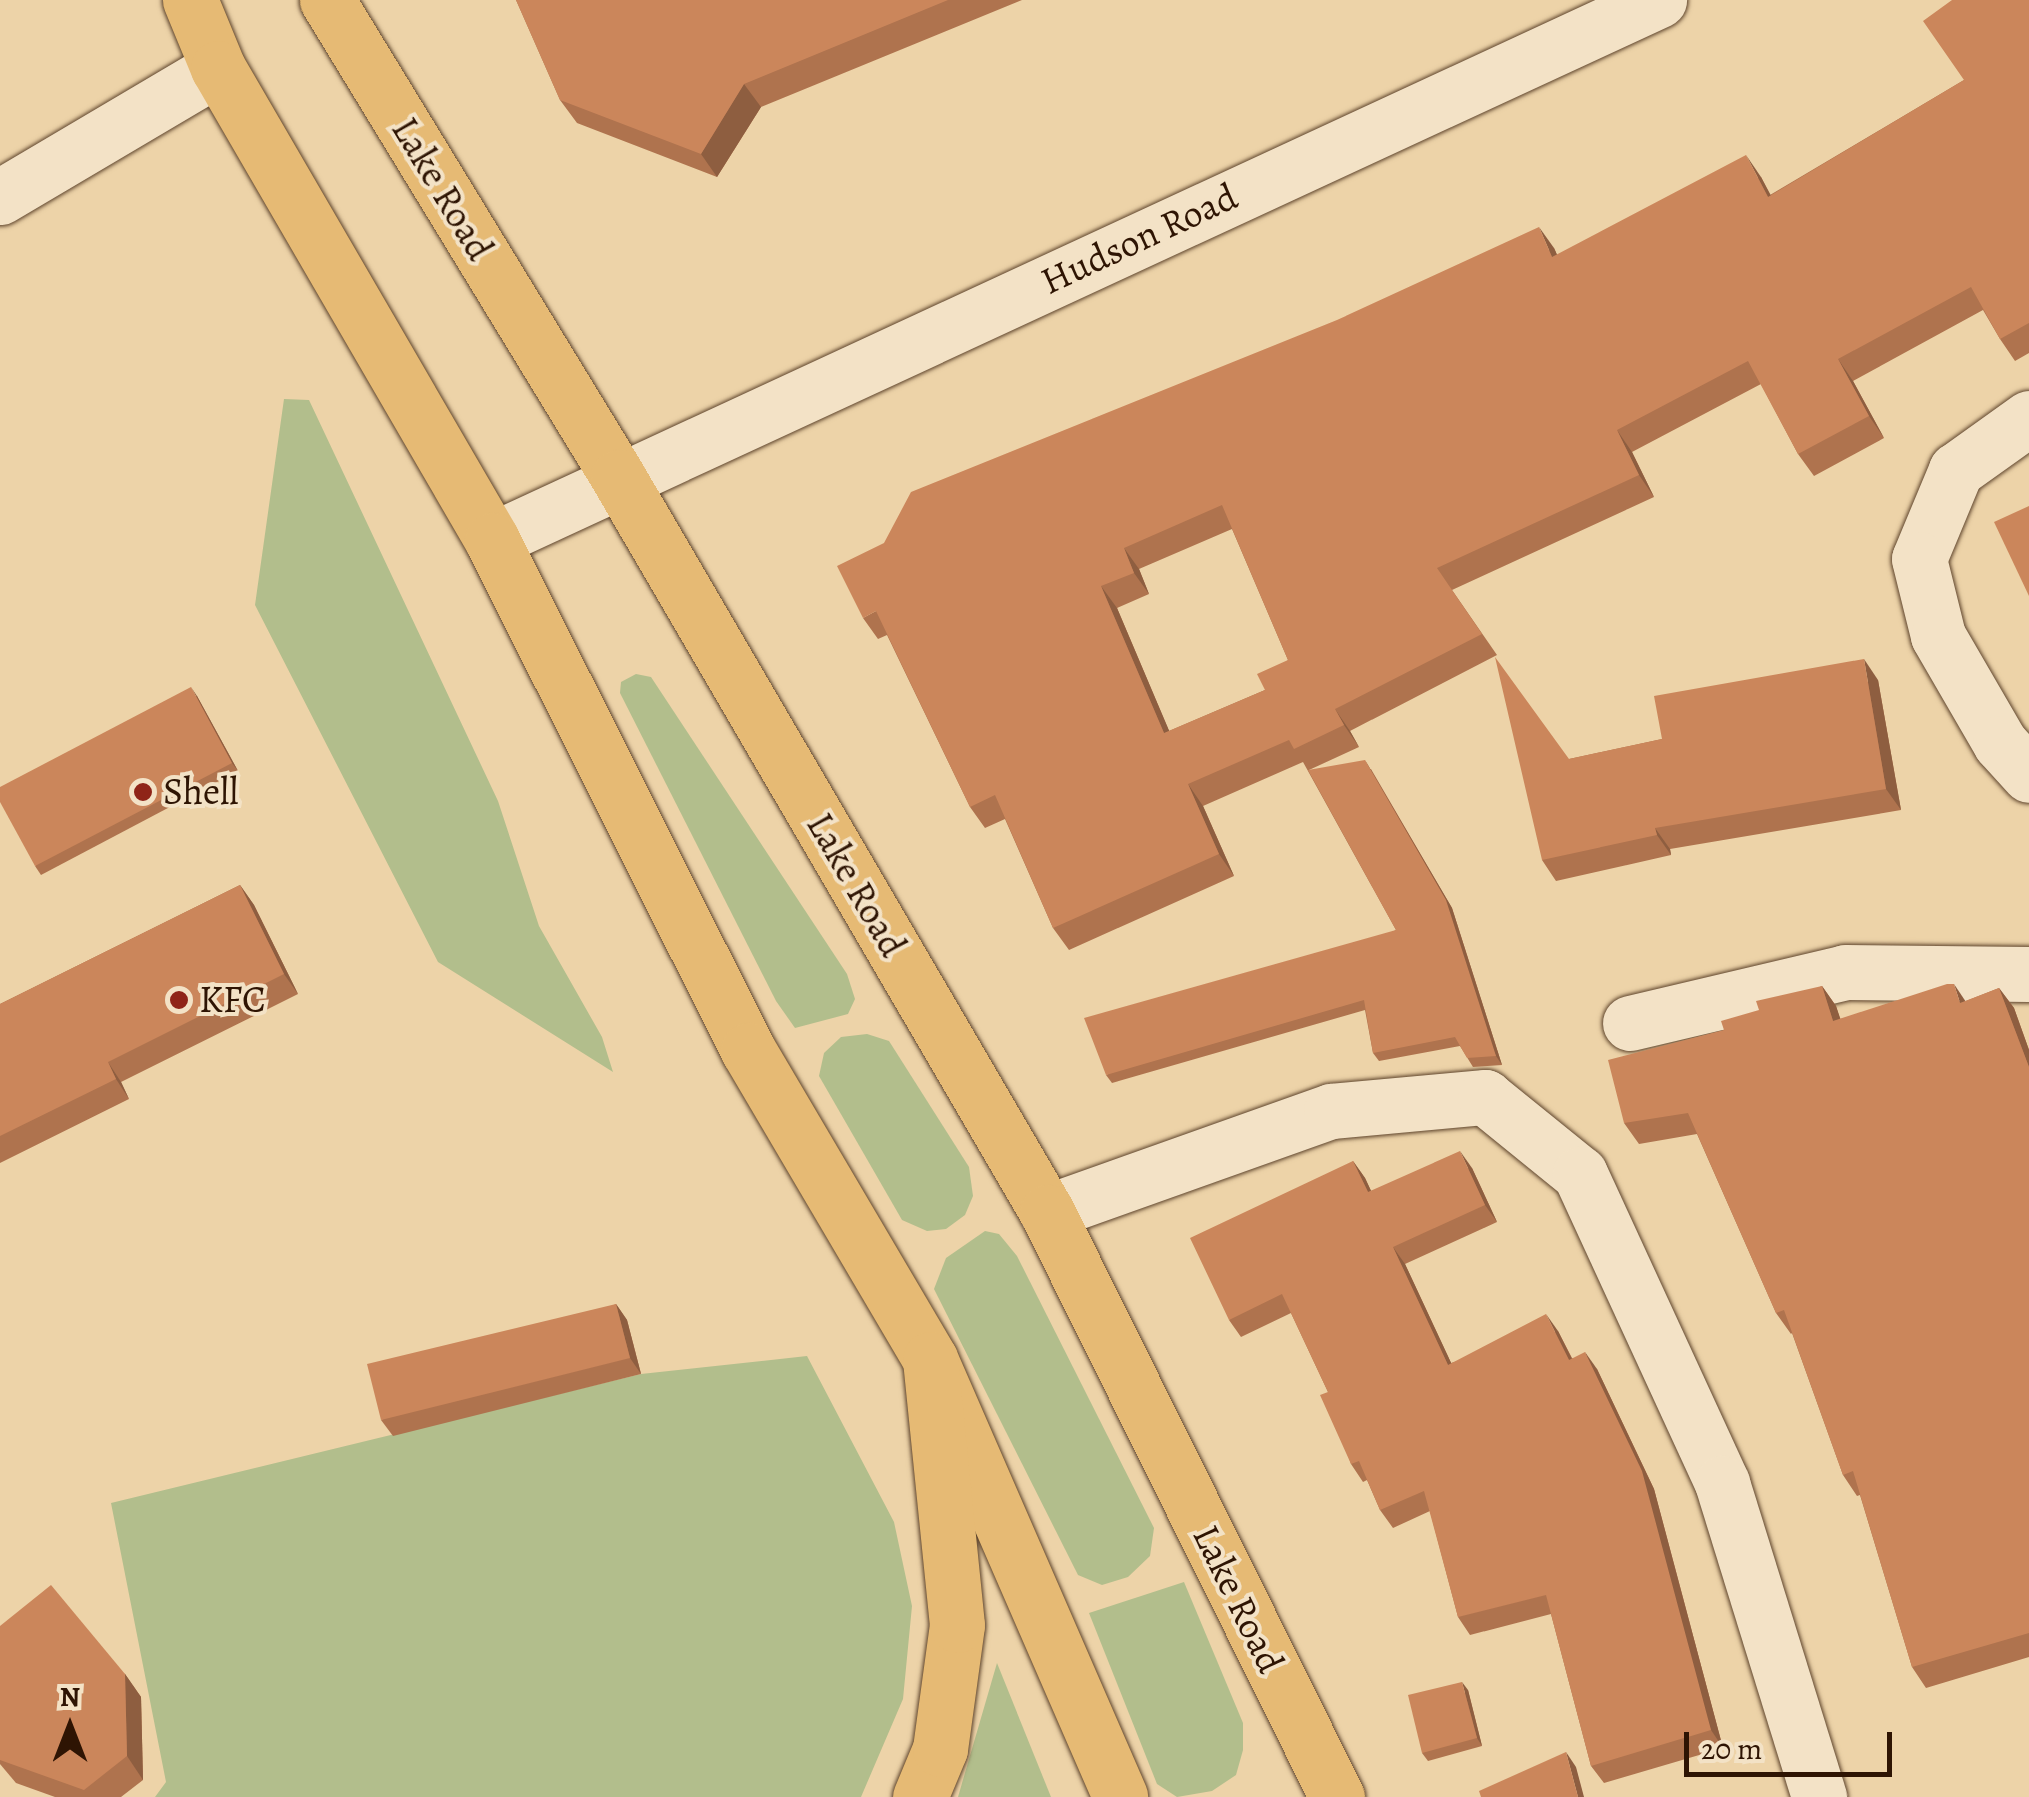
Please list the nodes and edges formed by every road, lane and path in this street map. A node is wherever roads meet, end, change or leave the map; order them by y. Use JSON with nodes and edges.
{"nodes":[{"id":1,"x":190,"y":0,"type":"edge"},
{"id":2,"x":327,"y":0,"type":"edge"},
{"id":3,"x":1659,"y":0,"type":"edge"},
{"id":4,"x":218,"y":68,"type":"junction"},
{"id":5,"x":0,"y":197,"type":"edge"},
{"id":6,"x":2029,"y":418,"type":"edge"},
{"id":7,"x":618,"y":477,"type":"junction"},
{"id":8,"x":492,"y":540,"type":"junction"},
{"id":9,"x":2029,"y":774,"type":"edge"},
{"id":10,"x":2029,"y":974,"type":"edge"},
{"id":11,"x":1630,"y":1023,"type":"dead end"},
{"id":12,"x":1047,"y":1212,"type":"junction"},
{"id":13,"x":930,"y":1359,"type":"junction"},
{"id":14,"x":920,"y":1797,"type":"edge"},
{"id":15,"x":1120,"y":1797,"type":"edge"},
{"id":16,"x":1336,"y":1797,"type":"edge"},
{"id":17,"x":1818,"y":1797,"type":"edge"}],
"edges":[{"from":1,"to":4,"type":"main road"},
{"from":2,"to":7,"type":"main road","name":"Lake Road"},
{"from":3,"to":7,"type":"street","name":"Hudson Road"},
{"from":4,"to":5,"type":"street"},
{"from":4,"to":8,"type":"main road"},
{"from":6,"to":9,"type":"street"},
{"from":7,"to":8,"type":"street","name":"Hudson Road"},
{"from":7,"to":12,"type":"main road","name":"Lake Road"},
{"from":8,"to":13,"type":"main road"},
{"from":10,"to":11,"type":"street"},
{"from":12,"to":16,"type":"main road","name":"Lake Road"},
{"from":12,"to":17,"type":"street"},
{"from":13,"to":14,"type":"main road"},
{"from":13,"to":15,"type":"main road"}]}
